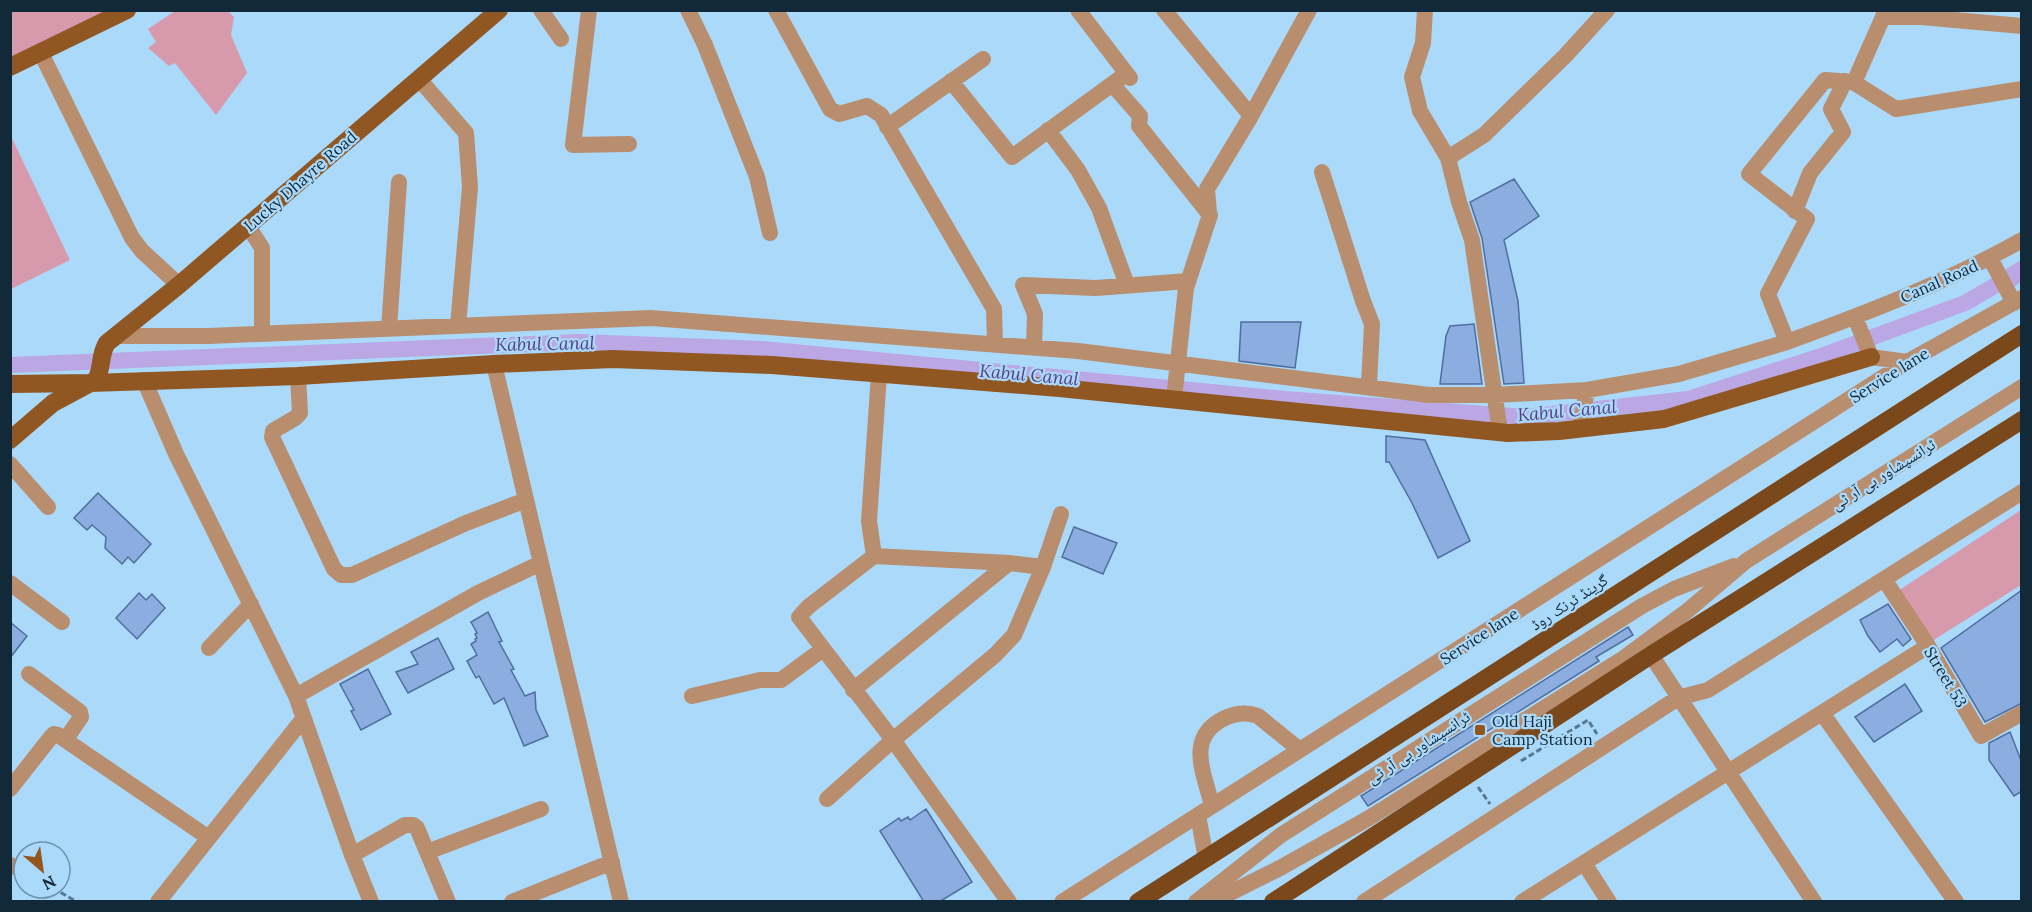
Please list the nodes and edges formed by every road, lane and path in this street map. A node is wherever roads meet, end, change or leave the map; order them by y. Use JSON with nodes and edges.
{"nodes":[{"id":1,"x":499,"y":10,"type":"edge"},
{"id":2,"x":541,"y":10,"type":"edge"},
{"id":3,"x":589,"y":10,"type":"edge"},
{"id":4,"x":688,"y":10,"type":"edge"},
{"id":5,"x":776,"y":10,"type":"edge"},
{"id":6,"x":1078,"y":10,"type":"edge"},
{"id":7,"x":1164,"y":10,"type":"edge"},
{"id":8,"x":1309,"y":10,"type":"edge"},
{"id":9,"x":1425,"y":10,"type":"edge"},
{"id":10,"x":1607,"y":10,"type":"edge"},
{"id":11,"x":116,"y":13,"type":"edge"},
{"id":12,"x":1885,"y":14,"type":"edge"},
{"id":13,"x":2022,"y":26,"type":"edge"},
{"id":14,"x":561,"y":39,"type":"dead end"},
{"id":15,"x":41,"y":53,"type":"junction"},
{"id":16,"x":983,"y":59,"type":"dead end"},
{"id":17,"x":10,"y":68,"type":"edge"},
{"id":18,"x":419,"y":79,"type":"junction"},
{"id":19,"x":951,"y":81,"type":"junction"},
{"id":20,"x":1849,"y":82,"type":"junction"},
{"id":21,"x":1112,"y":84,"type":"junction"},
{"id":22,"x":2022,"y":89,"type":"edge"},
{"id":23,"x":1251,"y":116,"type":"junction"},
{"id":24,"x":887,"y":127,"type":"junction"},
{"id":25,"x":1048,"y":130,"type":"junction"},
{"id":26,"x":629,"y":144,"type":"dead end"},
{"id":27,"x":1448,"y":158,"type":"junction"},
{"id":28,"x":1322,"y":172,"type":"dead end"},
{"id":29,"x":399,"y":182,"type":"dead end"},
{"id":30,"x":1795,"y":211,"type":"junction"},
{"id":31,"x":1210,"y":214,"type":"junction"},
{"id":32,"x":248,"y":226,"type":"junction"},
{"id":33,"x":770,"y":233,"type":"dead end"},
{"id":34,"x":2022,"y":240,"type":"edge"},
{"id":35,"x":1992,"y":261,"type":"junction"},
{"id":36,"x":1188,"y":281,"type":"junction"},
{"id":37,"x":179,"y":285,"type":"junction"},
{"id":38,"x":1127,"y":285,"type":"junction"},
{"id":39,"x":2015,"y":299,"type":"edge"},
{"id":40,"x":1857,"y":322,"type":"junction"},
{"id":41,"x":458,"y":326,"type":"junction"},
{"id":42,"x":389,"y":329,"type":"junction"},
{"id":43,"x":262,"y":334,"type":"junction"},
{"id":44,"x":2022,"y":334,"type":"edge"},
{"id":45,"x":116,"y":336,"type":"junction"},
{"id":46,"x":1787,"y":342,"type":"junction"},
{"id":47,"x":995,"y":344,"type":"junction"},
{"id":48,"x":1034,"y":347,"type":"junction"},
{"id":49,"x":1869,"y":351,"type":"junction"},
{"id":50,"x":1907,"y":362,"type":"junction"},
{"id":51,"x":494,"y":364,"type":"junction"},
{"id":52,"x":1179,"y":364,"type":"junction"},
{"id":53,"x":879,"y":374,"type":"junction"},
{"id":54,"x":298,"y":376,"type":"junction"},
{"id":55,"x":95,"y":378,"type":"junction"},
{"id":56,"x":144,"y":380,"type":"junction"},
{"id":57,"x":10,"y":384,"type":"edge"},
{"id":58,"x":1369,"y":386,"type":"junction"},
{"id":59,"x":2022,"y":387,"type":"edge"},
{"id":60,"x":1586,"y":392,"type":"junction"},
{"id":61,"x":1495,"y":398,"type":"junction"},
{"id":62,"x":1174,"y":399,"type":"junction"},
{"id":63,"x":2022,"y":420,"type":"edge"},
{"id":64,"x":1581,"y":424,"type":"junction"},
{"id":65,"x":1499,"y":429,"type":"junction"},
{"id":66,"x":10,"y":440,"type":"edge"},
{"id":67,"x":10,"y":464,"type":"edge"},
{"id":68,"x":2022,"y":492,"type":"edge"},
{"id":69,"x":526,"y":500,"type":"junction"},
{"id":70,"x":48,"y":507,"type":"dead end"},
{"id":71,"x":1061,"y":514,"type":"dead end"},
{"id":72,"x":874,"y":556,"type":"junction"},
{"id":73,"x":1746,"y":561,"type":"junction"},
{"id":74,"x":541,"y":563,"type":"junction"},
{"id":75,"x":1009,"y":563,"type":"junction"},
{"id":76,"x":1043,"y":567,"type":"junction"},
{"id":77,"x":1884,"y":579,"type":"junction"},
{"id":78,"x":10,"y":583,"type":"edge"},
{"id":79,"x":251,"y":604,"type":"junction"},
{"id":80,"x":62,"y":622,"type":"dead end"},
{"id":81,"x":1928,"y":646,"type":"junction"},
{"id":82,"x":209,"y":648,"type":"dead end"},
{"id":83,"x":823,"y":649,"type":"junction"},
{"id":84,"x":1651,"y":655,"type":"junction"},
{"id":85,"x":29,"y":674,"type":"dead end"},
{"id":86,"x":853,"y":690,"type":"junction"},
{"id":87,"x":296,"y":696,"type":"junction"},
{"id":88,"x":692,"y":696,"type":"dead end"},
{"id":89,"x":1678,"y":698,"type":"junction"},
{"id":90,"x":1822,"y":713,"type":"junction"},
{"id":91,"x":2022,"y":713,"type":"edge"},
{"id":92,"x":303,"y":719,"type":"junction"},
{"id":93,"x":1588,"y":720,"type":"dead end"},
{"id":94,"x":66,"y":740,"type":"junction"},
{"id":95,"x":893,"y":740,"type":"junction"},
{"id":96,"x":1300,"y":750,"type":"junction"},
{"id":97,"x":1527,"y":758,"type":"dead end"},
{"id":98,"x":1727,"y":773,"type":"junction"},
{"id":99,"x":1477,"y":786,"type":"dead end"},
{"id":100,"x":10,"y":789,"type":"edge"},
{"id":101,"x":827,"y":799,"type":"dead end"},
{"id":102,"x":541,"y":809,"type":"dead end"},
{"id":103,"x":1205,"y":810,"type":"junction"},
{"id":104,"x":1498,"y":815,"type":"junction"},
{"id":105,"x":209,"y":838,"type":"junction"},
{"id":106,"x":427,"y":852,"type":"junction"},
{"id":107,"x":352,"y":855,"type":"junction"},
{"id":108,"x":1206,"y":859,"type":"junction"},
{"id":109,"x":612,"y":862,"type":"junction"},
{"id":110,"x":1584,"y":863,"type":"junction"},
{"id":111,"x":158,"y":902,"type":"edge"},
{"id":112,"x":371,"y":902,"type":"edge"},
{"id":113,"x":448,"y":902,"type":"edge"},
{"id":114,"x":512,"y":902,"type":"edge"},
{"id":115,"x":621,"y":902,"type":"edge"},
{"id":116,"x":1009,"y":902,"type":"edge"},
{"id":117,"x":1062,"y":902,"type":"edge"},
{"id":118,"x":1138,"y":902,"type":"edge"},
{"id":119,"x":1196,"y":902,"type":"edge"},
{"id":120,"x":1212,"y":902,"type":"edge"},
{"id":121,"x":1273,"y":902,"type":"edge"},
{"id":122,"x":1364,"y":902,"type":"edge"},
{"id":123,"x":1522,"y":902,"type":"edge"},
{"id":124,"x":1609,"y":902,"type":"edge"},
{"id":125,"x":1814,"y":902,"type":"edge"},
{"id":126,"x":1956,"y":902,"type":"edge"}],
"edges":[{"from":1,"to":18,"type":"main road","name":"Lucky Dhayre Road"},
{"from":2,"to":14,"type":"street"},
{"from":3,"to":26,"type":"street"},
{"from":4,"to":33,"type":"street"},
{"from":5,"to":24,"type":"street"},
{"from":6,"to":21,"type":"street"},
{"from":7,"to":23,"type":"street"},
{"from":8,"to":23,"type":"street"},
{"from":9,"to":27,"type":"street"},
{"from":10,"to":27,"type":"street"},
{"from":11,"to":15,"type":"main road"},
{"from":12,"to":13,"type":"street"},
{"from":12,"to":20,"type":"street"},
{"from":15,"to":17,"type":"main road"},
{"from":15,"to":37,"type":"street"},
{"from":16,"to":19,"type":"street"},
{"from":18,"to":32,"type":"main road","name":"Lucky Dhayre Road"},
{"from":18,"to":41,"type":"street"},
{"from":19,"to":24,"type":"street"},
{"from":19,"to":25,"type":"street"},
{"from":20,"to":22,"type":"street"},
{"from":20,"to":30,"type":"street"},
{"from":20,"to":30,"type":"street"},
{"from":21,"to":25,"type":"street"},
{"from":21,"to":31,"type":"street"},
{"from":23,"to":31,"type":"street"},
{"from":24,"to":47,"type":"street"},
{"from":25,"to":38,"type":"street"},
{"from":27,"to":61,"type":"street"},
{"from":28,"to":58,"type":"street"},
{"from":29,"to":42,"type":"street"},
{"from":30,"to":46,"type":"street"},
{"from":31,"to":36,"type":"street"},
{"from":32,"to":37,"type":"main road","name":"Lucky Dhayre Road"},
{"from":32,"to":43,"type":"street"},
{"from":34,"to":35,"type":"street","name":"Canal Road"},
{"from":35,"to":39,"type":"street"},
{"from":35,"to":40,"type":"street","name":"Canal Road"},
{"from":36,"to":38,"type":"street"},
{"from":36,"to":52,"type":"street"},
{"from":37,"to":45,"type":"main road","name":"Lucky Dhayre Road"},
{"from":38,"to":48,"type":"street"},
{"from":39,"to":50,"type":"street","name":"Service lane"},
{"from":40,"to":46,"type":"street","name":"Canal Road"},
{"from":40,"to":49,"type":"street"},
{"from":41,"to":42,"type":"street","name":"Canal Road"},
{"from":41,"to":47,"type":"street","name":"Canal Road"},
{"from":42,"to":43,"type":"street","name":"Canal Road"},
{"from":43,"to":45,"type":"street","name":"Canal Road"},
{"from":44,"to":108,"type":"highway","name":"گرینڈ ٹرنک روڈ"},
{"from":45,"to":55,"type":"main road","name":"Lucky Dhayre Road"},
{"from":46,"to":60,"type":"street","name":"Canal Road"},
{"from":47,"to":48,"type":"street","name":"Canal Road"},
{"from":48,"to":52,"type":"street","name":"Canal Road"},
{"from":49,"to":50,"type":"street"},
{"from":49,"to":64,"type":"main road"},
{"from":50,"to":96,"type":"street","name":"Service lane"},
{"from":51,"to":53,"type":"main road"},
{"from":51,"to":54,"type":"main road"},
{"from":51,"to":69,"type":"street"},
{"from":52,"to":58,"type":"street","name":"Canal Road"},
{"from":52,"to":62,"type":"street"},
{"from":53,"to":62,"type":"main road"},
{"from":53,"to":72,"type":"street"},
{"from":54,"to":56,"type":"main road"},
{"from":54,"to":69,"type":"street"},
{"from":55,"to":56,"type":"main road"},
{"from":55,"to":57,"type":"main road"},
{"from":55,"to":66,"type":"main road"},
{"from":56,"to":79,"type":"street"},
{"from":58,"to":61,"type":"street","name":"Canal Road"},
{"from":59,"to":73,"type":"street","name":"ٹرانسپشاور بی آر ٹی"},
{"from":60,"to":61,"type":"street","name":"Canal Road"},
{"from":60,"to":64,"type":"street"},
{"from":61,"to":65,"type":"street"},
{"from":62,"to":65,"type":"main road"},
{"from":63,"to":84,"type":"highway"},
{"from":64,"to":65,"type":"main road"},
{"from":67,"to":70,"type":"street"},
{"from":68,"to":77,"type":"street"},
{"from":69,"to":74,"type":"street"},
{"from":71,"to":76,"type":"street"},
{"from":72,"to":75,"type":"street"},
{"from":72,"to":83,"type":"street"},
{"from":73,"to":119,"type":"street","name":"ٹرانسپشاور بی آر ٹی"},
{"from":73,"to":120,"type":"street","name":"ٹرانسپشاور بی آر ٹی"},
{"from":74,"to":87,"type":"street"},
{"from":74,"to":109,"type":"street"},
{"from":75,"to":76,"type":"street"},
{"from":75,"to":86,"type":"street"},
{"from":76,"to":95,"type":"street"},
{"from":77,"to":81,"type":"street","name":"Street 53"},
{"from":77,"to":89,"type":"street"},
{"from":78,"to":80,"type":"street"},
{"from":79,"to":82,"type":"street"},
{"from":79,"to":87,"type":"street"},
{"from":81,"to":90,"type":"street"},
{"from":81,"to":91,"type":"street","name":"Street 53"},
{"from":83,"to":86,"type":"street"},
{"from":83,"to":88,"type":"street"},
{"from":84,"to":89,"type":"street"},
{"from":84,"to":121,"type":"highway"},
{"from":85,"to":94,"type":"street"},
{"from":86,"to":95,"type":"street"},
{"from":87,"to":92,"type":"street"},
{"from":89,"to":98,"type":"street"},
{"from":89,"to":104,"type":"street"},
{"from":90,"to":98,"type":"street"},
{"from":90,"to":126,"type":"street"},
{"from":92,"to":105,"type":"street"},
{"from":92,"to":107,"type":"street"},
{"from":93,"to":97,"type":"path"},
{"from":94,"to":100,"type":"street"},
{"from":94,"to":105,"type":"street"},
{"from":95,"to":101,"type":"street"},
{"from":95,"to":116,"type":"street"},
{"from":96,"to":103,"type":"street","name":"Service lane"},
{"from":96,"to":103,"type":"street"},
{"from":98,"to":110,"type":"street"},
{"from":98,"to":125,"type":"street"},
{"from":99,"to":104,"type":"path"},
{"from":102,"to":106,"type":"street"},
{"from":103,"to":108,"type":"street"},
{"from":103,"to":117,"type":"street","name":"Service lane"},
{"from":104,"to":122,"type":"street"},
{"from":105,"to":111,"type":"street"},
{"from":106,"to":107,"type":"street"},
{"from":106,"to":113,"type":"street"},
{"from":107,"to":112,"type":"street"},
{"from":108,"to":118,"type":"highway","name":"گرینڈ ٹرنک روڈ"},
{"from":109,"to":114,"type":"street"},
{"from":109,"to":115,"type":"street"},
{"from":110,"to":123,"type":"street"},
{"from":110,"to":124,"type":"street"}]}
